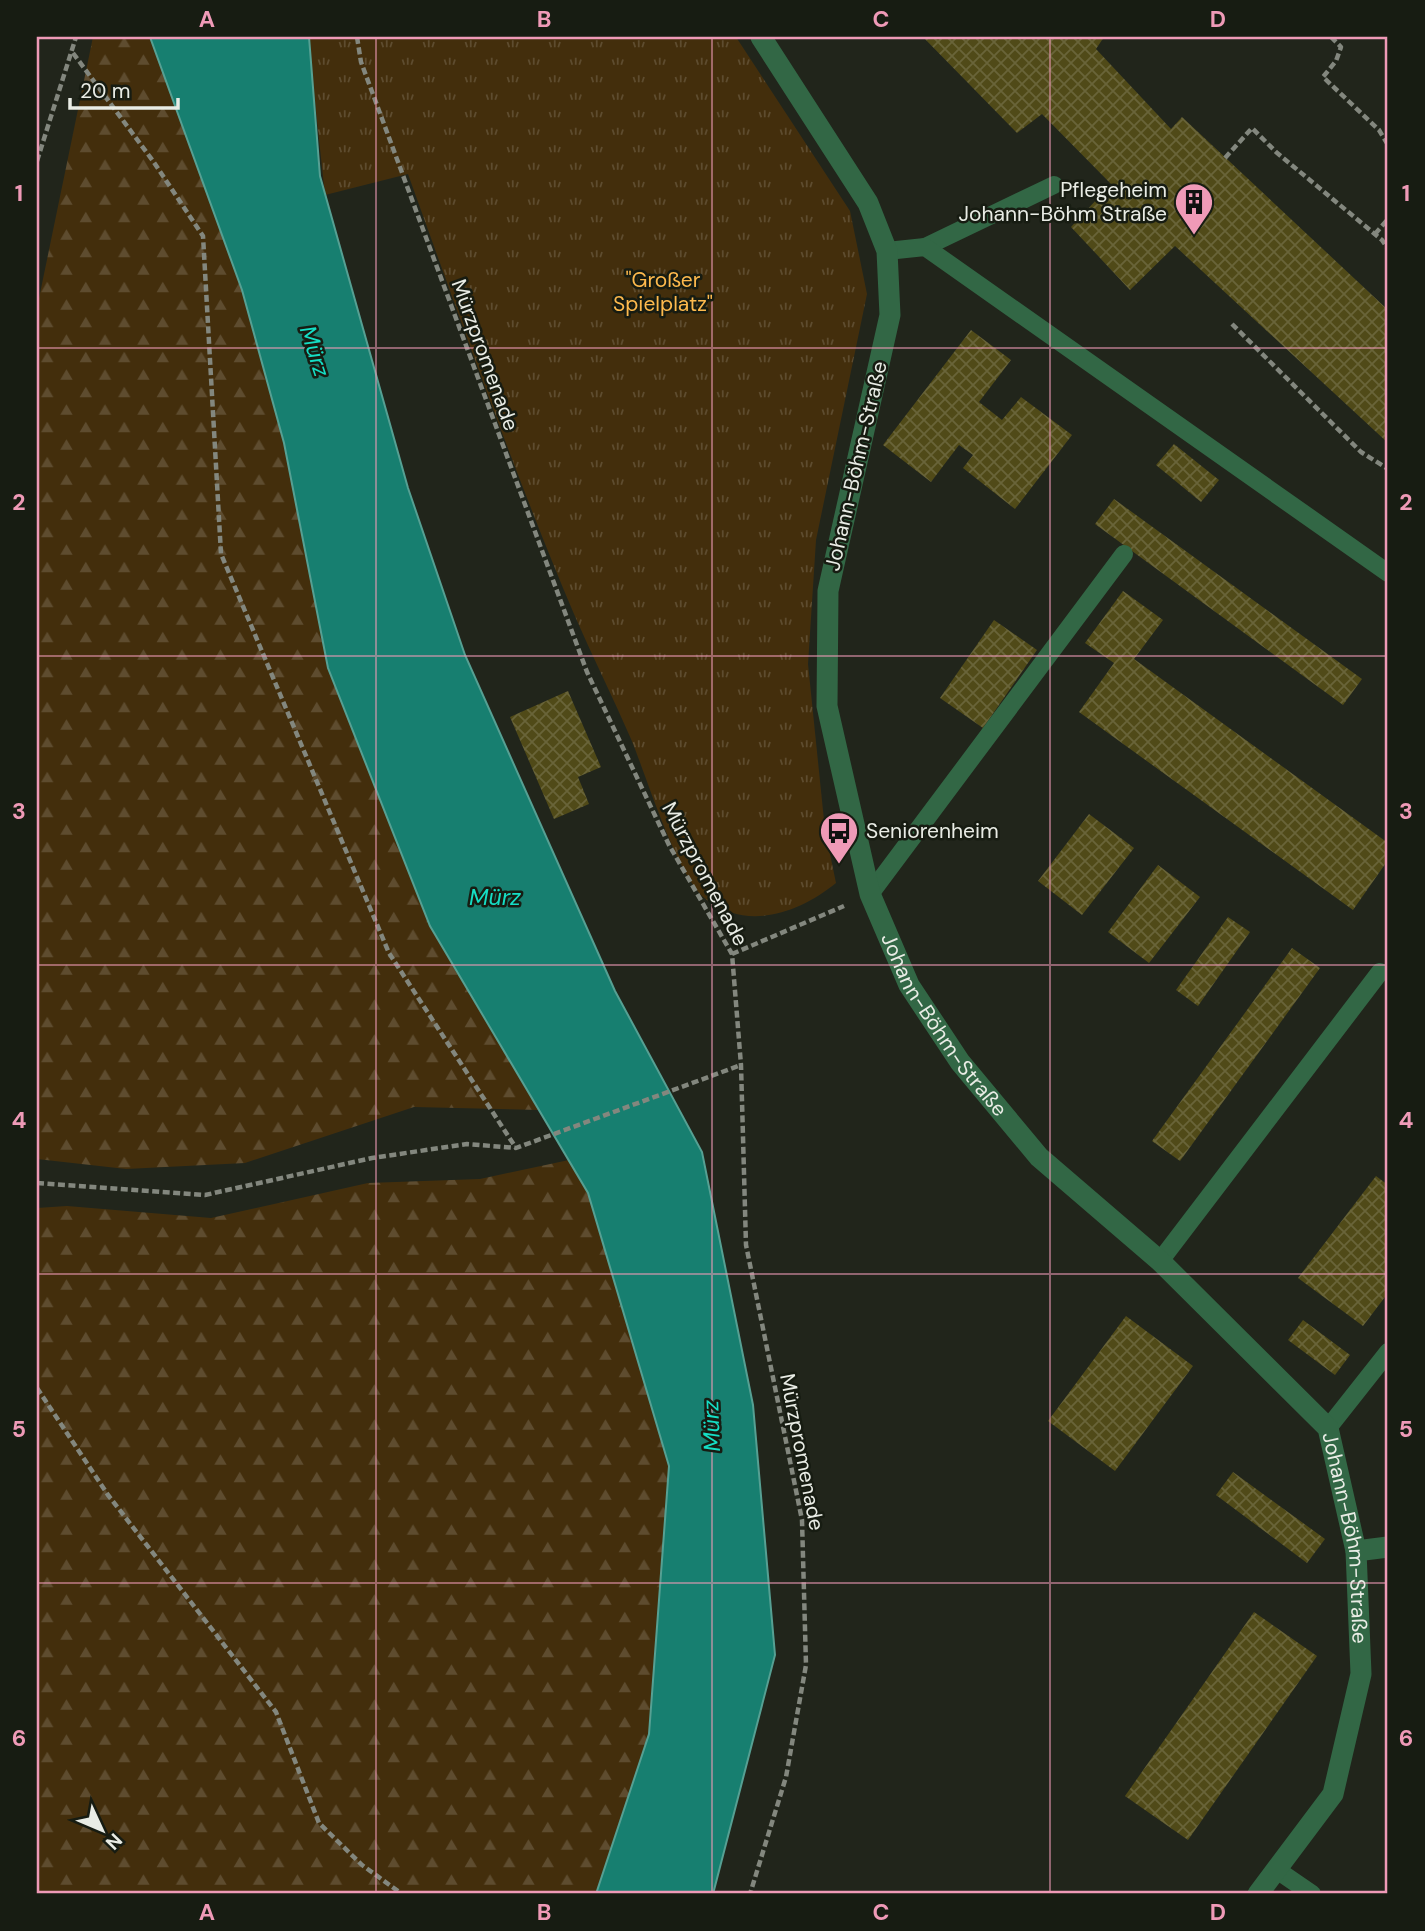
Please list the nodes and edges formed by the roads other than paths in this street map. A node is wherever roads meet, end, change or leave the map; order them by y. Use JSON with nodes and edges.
{"nodes":[{"id":1,"x":761,"y":37,"type":"edge"},
{"id":2,"x":1054,"y":185,"type":"dead end"},
{"id":3,"x":925,"y":247,"type":"junction"},
{"id":4,"x":887,"y":251,"type":"junction"},
{"id":5,"x":1124,"y":554,"type":"dead end"},
{"id":6,"x":1388,"y":573,"type":"edge"},
{"id":7,"x":870,"y":894,"type":"junction"},
{"id":8,"x":1380,"y":972,"type":"dead end"},
{"id":9,"x":1160,"y":1261,"type":"junction"},
{"id":10,"x":1388,"y":1352,"type":"edge"},
{"id":11,"x":1328,"y":1428,"type":"junction"},
{"id":12,"x":1388,"y":1547,"type":"edge"},
{"id":13,"x":1356,"y":1550,"type":"junction"},
{"id":14,"x":1277,"y":1870,"type":"junction"},
{"id":15,"x":1258,"y":1894,"type":"edge"},
{"id":16,"x":1312,"y":1894,"type":"edge"}],
"edges":[{"from":1,"to":4,"type":"street","name":"Johann-Böhm-Straße"},
{"from":2,"to":3,"type":"lane"},
{"from":3,"to":4,"type":"lane"},
{"from":3,"to":6,"type":"lane"},
{"from":4,"to":7,"type":"street","name":"Johann-Böhm-Straße"},
{"from":5,"to":7,"type":"lane"},
{"from":7,"to":9,"type":"street","name":"Johann-Böhm-Straße"},
{"from":8,"to":9,"type":"lane"},
{"from":9,"to":11,"type":"street","name":"Johann-Böhm-Straße"},
{"from":10,"to":11,"type":"lane"},
{"from":11,"to":13,"type":"street","name":"Johann-Böhm-Straße"},
{"from":12,"to":13,"type":"street"},
{"from":13,"to":14,"type":"street","name":"Johann-Böhm-Straße"},
{"from":14,"to":15,"type":"street","name":"Johann-Böhm-Straße"},
{"from":14,"to":16,"type":"lane"}]}
